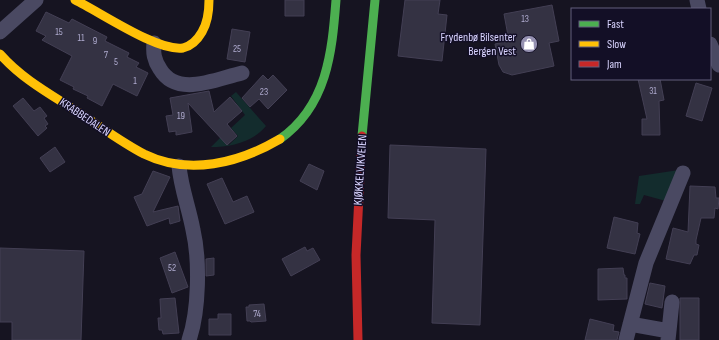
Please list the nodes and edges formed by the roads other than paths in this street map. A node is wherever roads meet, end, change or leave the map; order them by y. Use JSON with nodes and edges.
{"nodes":[{"id":1,"x":36,"y":0,"type":"edge"},
{"id":2,"x":75,"y":0,"type":"edge"},
{"id":3,"x":209,"y":0,"type":"edge"},
{"id":4,"x":336,"y":0,"type":"edge"},
{"id":5,"x":375,"y":0,"type":"edge"},
{"id":6,"x":0,"y":32,"type":"edge"},
{"id":7,"x":154,"y":43,"type":"junction"},
{"id":8,"x":711,"y":46,"type":"edge"},
{"id":9,"x":0,"y":54,"type":"edge"},
{"id":10,"x":719,"y":65,"type":"edge"},
{"id":11,"x":242,"y":73,"type":"dead end"},
{"id":12,"x":179,"y":166,"type":"junction"},
{"id":13,"x":683,"y":173,"type":"dead end"},
{"id":14,"x":672,"y":302,"type":"dead end"},
{"id":15,"x":630,"y":324,"type":"junction"},
{"id":16,"x":668,"y":336,"type":"edge"},
{"id":17,"x":189,"y":340,"type":"edge"},
{"id":18,"x":358,"y":340,"type":"edge"},
{"id":19,"x":626,"y":340,"type":"edge"}],
"edges":[{"from":1,"to":6,"type":"street"},
{"from":2,"to":7,"type":"street"},
{"from":3,"to":7,"type":"street"},
{"from":4,"to":12,"type":"street","name":"KRABBEDALEN"},
{"from":5,"to":18,"type":"street","name":"KJØKKELVIKVEIEN"},
{"from":7,"to":11,"type":"street"},
{"from":8,"to":10,"type":"street"},
{"from":9,"to":12,"type":"street","name":"KRABBEDALEN"},
{"from":12,"to":17,"type":"street"},
{"from":13,"to":15,"type":"street"},
{"from":14,"to":16,"type":"street"},
{"from":15,"to":16,"type":"street"},
{"from":15,"to":19,"type":"street"}]}
